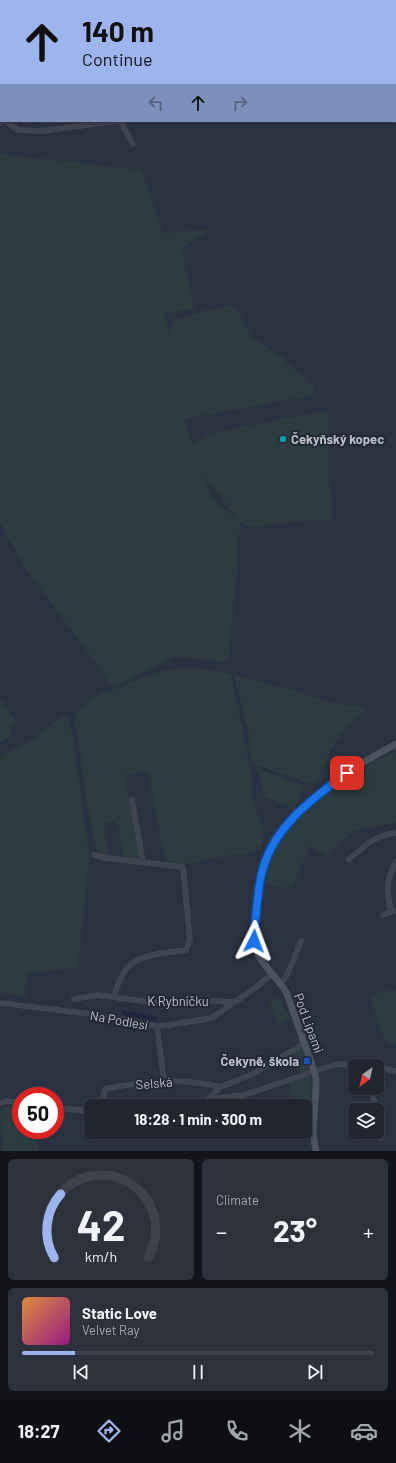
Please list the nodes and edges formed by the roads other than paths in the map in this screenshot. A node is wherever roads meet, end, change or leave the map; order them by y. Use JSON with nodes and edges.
{"nodes":[{"id":1,"x":6,"y":122,"type":"edge"},
{"id":2,"x":110,"y":122,"type":"edge"},
{"id":3,"x":119,"y":122,"type":"edge"},
{"id":4,"x":133,"y":144,"type":"dead end"},
{"id":5,"x":396,"y":744,"type":"edge"},
{"id":6,"x":132,"y":800,"type":"dead end"},
{"id":7,"x":396,"y":833,"type":"edge"},
{"id":8,"x":94,"y":855,"type":"dead end"},
{"id":9,"x":349,"y":859,"type":"dead end"},
{"id":10,"x":144,"y":862,"type":"junction"},
{"id":11,"x":396,"y":862,"type":"edge"},
{"id":12,"x":394,"y":911,"type":"edge"},
{"id":13,"x":383,"y":915,"type":"dead end"},
{"id":14,"x":301,"y":941,"type":"dead end"},
{"id":15,"x":272,"y":973,"type":"junction"},
{"id":16,"x":281,"y":984,"type":"junction"},
{"id":17,"x":114,"y":997,"type":"junction"},
{"id":18,"x":74,"y":999,"type":"dead end"},
{"id":19,"x":233,"y":1002,"type":"junction"},
{"id":20,"x":0,"y":1003,"type":"edge"},
{"id":21,"x":157,"y":1026,"type":"junction"},
{"id":22,"x":305,"y":1043,"type":"junction"},
{"id":23,"x":348,"y":1065,"type":"edge"},
{"id":24,"x":384,"y":1068,"type":"edge"},
{"id":25,"x":314,"y":1071,"type":"junction"},
{"id":26,"x":396,"y":1071,"type":"edge"},
{"id":27,"x":164,"y":1081,"type":"junction"},
{"id":28,"x":220,"y":1087,"type":"junction"},
{"id":29,"x":103,"y":1099,"type":"edge"},
{"id":30,"x":209,"y":1099,"type":"joint"},
{"id":31,"x":12,"y":1102,"type":"edge"},
{"id":32,"x":0,"y":1103,"type":"edge"},
{"id":33,"x":64,"y":1109,"type":"edge"},
{"id":34,"x":84,"y":1110,"type":"edge"},
{"id":35,"x":316,"y":1151,"type":"edge"}],
"edges":[{"from":1,"to":2,"type":"street"},
{"from":3,"to":4,"type":"street"},
{"from":5,"to":15,"type":"main road","name":"Pod Lipami"},
{"from":6,"to":10,"type":"street"},
{"from":7,"to":9,"type":"street"},
{"from":8,"to":10,"type":"street"},
{"from":10,"to":17,"type":"street"},
{"from":11,"to":12,"type":"street"},
{"from":12,"to":13,"type":"street"},
{"from":14,"to":16,"type":"street","name":"Pod Lipami"},
{"from":15,"to":16,"type":"main road","name":"Pod Lipami"},
{"from":15,"to":19,"type":"street"},
{"from":16,"to":22,"type":"main road","name":"Pod Lipami"},
{"from":17,"to":18,"type":"street","name":"K Rybníčku"},
{"from":17,"to":19,"type":"street","name":"K Rybníčku"},
{"from":19,"to":21,"type":"street","name":"Na Podlesí"},
{"from":20,"to":21,"type":"street","name":"Na Podlesí"},
{"from":21,"to":27,"type":"street"},
{"from":22,"to":25,"type":"main road","name":"Pod Lipami"},
{"from":22,"to":28,"type":"street"},
{"from":23,"to":25,"type":"street"},
{"from":24,"to":26,"type":"street"},
{"from":25,"to":30,"type":"street"},
{"from":25,"to":35,"type":"main road","name":"Pod Lipami"},
{"from":27,"to":28,"type":"street","name":"Selská"},
{"from":27,"to":29,"type":"street","name":"Selská"},
{"from":28,"to":30,"type":"street"},
{"from":31,"to":32,"type":"street"},
{"from":33,"to":34,"type":"street"}]}
